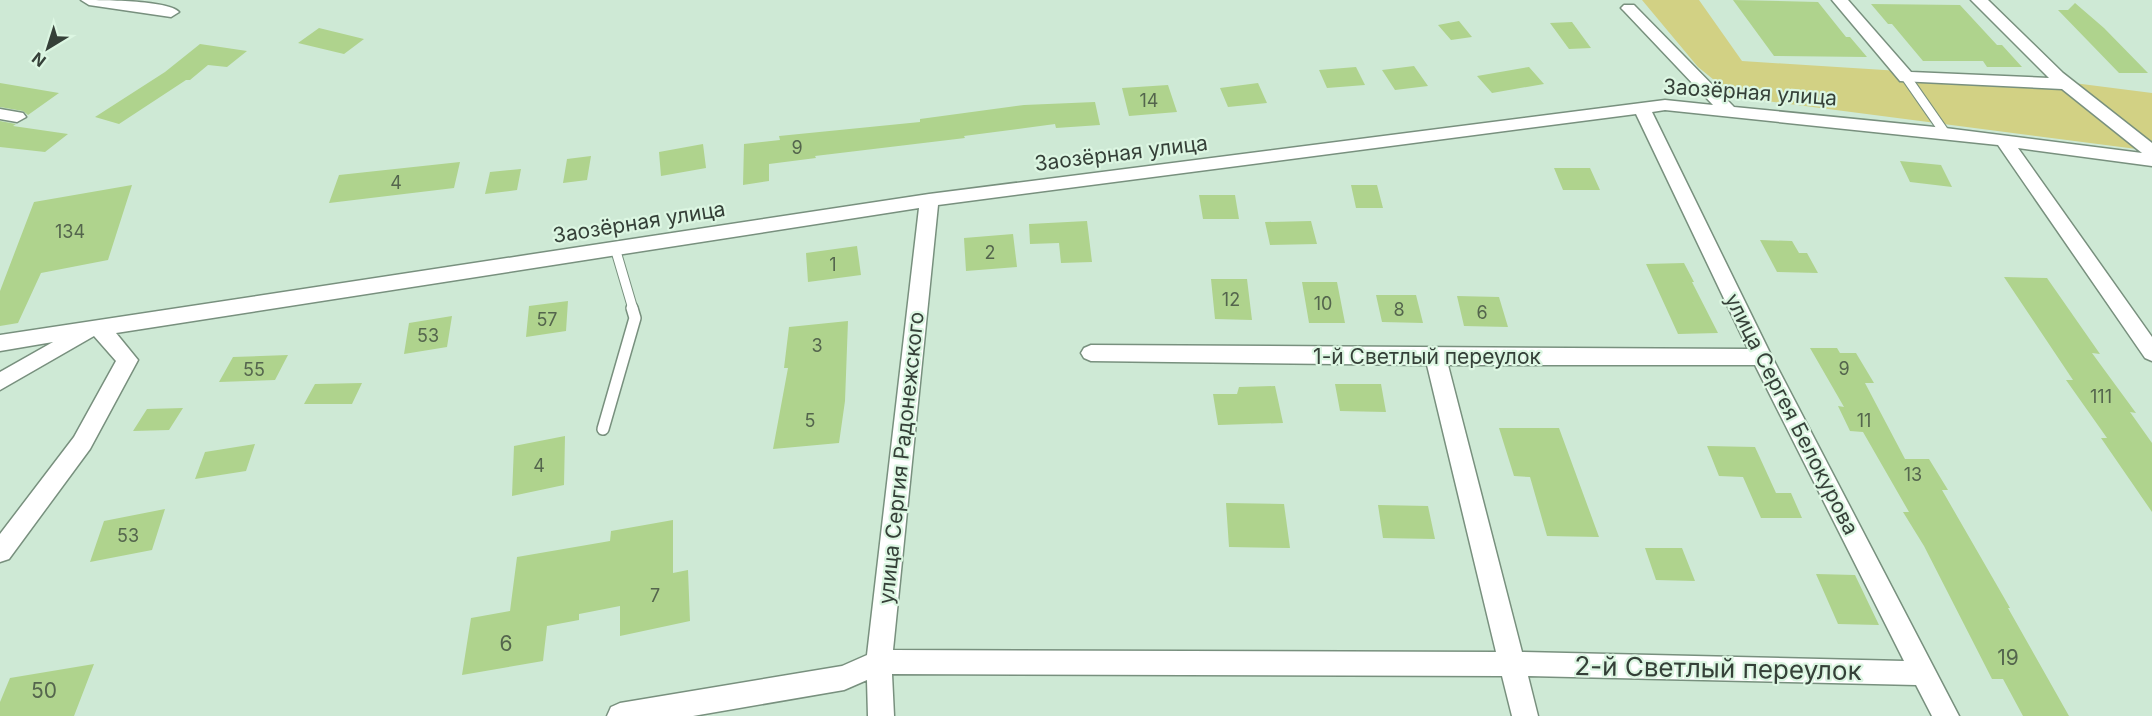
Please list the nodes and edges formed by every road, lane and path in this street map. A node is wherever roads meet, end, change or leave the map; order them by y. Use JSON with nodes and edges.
{"nodes":[{"id":1,"x":89,"y":0,"type":"edge"},
{"id":2,"x":1840,"y":0,"type":"edge"},
{"id":3,"x":1980,"y":0,"type":"edge"},
{"id":4,"x":1629,"y":8,"type":"dead end"},
{"id":5,"x":171,"y":12,"type":"dead end"},
{"id":6,"x":1906,"y":77,"type":"junction"},
{"id":7,"x":2066,"y":84,"type":"junction"},
{"id":8,"x":1642,"y":109,"type":"junction"},
{"id":9,"x":1727,"y":109,"type":"junction"},
{"id":10,"x":1945,"y":133,"type":"junction"},
{"id":11,"x":2004,"y":141,"type":"junction"},
{"id":12,"x":2152,"y":152,"type":"edge"},
{"id":13,"x":2152,"y":160,"type":"edge"},
{"id":14,"x":929,"y":201,"type":"junction"},
{"id":15,"x":615,"y":248,"type":"junction"},
{"id":16,"x":99,"y":327,"type":"junction"},
{"id":17,"x":0,"y":343,"type":"edge"},
{"id":18,"x":1091,"y":353,"type":"dead end"},
{"id":19,"x":2152,"y":353,"type":"edge"},
{"id":20,"x":1436,"y":357,"type":"junction"},
{"id":21,"x":1762,"y":357,"type":"junction"},
{"id":22,"x":0,"y":382,"type":"edge"},
{"id":23,"x":603,"y":429,"type":"dead end"},
{"id":24,"x":0,"y":552,"type":"edge"},
{"id":25,"x":879,"y":662,"type":"junction"},
{"id":26,"x":1512,"y":664,"type":"junction"},
{"id":27,"x":1924,"y":673,"type":"junction"},
{"id":28,"x":620,"y":716,"type":"edge"},
{"id":29,"x":881,"y":716,"type":"edge"},
{"id":30,"x":1525,"y":716,"type":"edge"},
{"id":31,"x":1946,"y":716,"type":"edge"}],
"edges":[{"from":1,"to":5,"type":"street"},
{"from":2,"to":6,"type":"street"},
{"from":3,"to":7,"type":"street"},
{"from":4,"to":9,"type":"street"},
{"from":6,"to":7,"type":"street"},
{"from":6,"to":10,"type":"lane"},
{"from":7,"to":12,"type":"street"},
{"from":8,"to":9,"type":"street","name":"Заозёрная улица"},
{"from":8,"to":14,"type":"street","name":"Заозёрная улица"},
{"from":8,"to":21,"type":"street","name":"улица Сергея Белокурова"},
{"from":9,"to":10,"type":"street","name":"Заозёрная улица"},
{"from":10,"to":11,"type":"street","name":"Заозёрная улица"},
{"from":11,"to":13,"type":"street","name":"Заозёрная улица"},
{"from":11,"to":19,"type":"street"},
{"from":14,"to":15,"type":"street","name":"Заозёрная улица"},
{"from":14,"to":25,"type":"street","name":"улица Сергия Радонежского"},
{"from":15,"to":16,"type":"street","name":"Заозёрная улица"},
{"from":15,"to":23,"type":"lane"},
{"from":16,"to":17,"type":"street","name":"Заозёрная улица"},
{"from":16,"to":22,"type":"street"},
{"from":16,"to":24,"type":"street"},
{"from":18,"to":20,"type":"street","name":"1-й Светлый переулок"},
{"from":20,"to":21,"type":"street","name":"1-й Светлый переулок"},
{"from":20,"to":26,"type":"street"},
{"from":21,"to":27,"type":"street","name":"улица Сергея Белокурова"},
{"from":25,"to":26,"type":"street","name":"2-й Светлый переулок"},
{"from":25,"to":28,"type":"street"},
{"from":25,"to":29,"type":"street","name":"улица Сергия Радонежского"},
{"from":26,"to":27,"type":"street","name":"2-й Светлый переулок"},
{"from":26,"to":30,"type":"street"},
{"from":27,"to":31,"type":"street","name":"улица Сергея Белокурова"}]}
